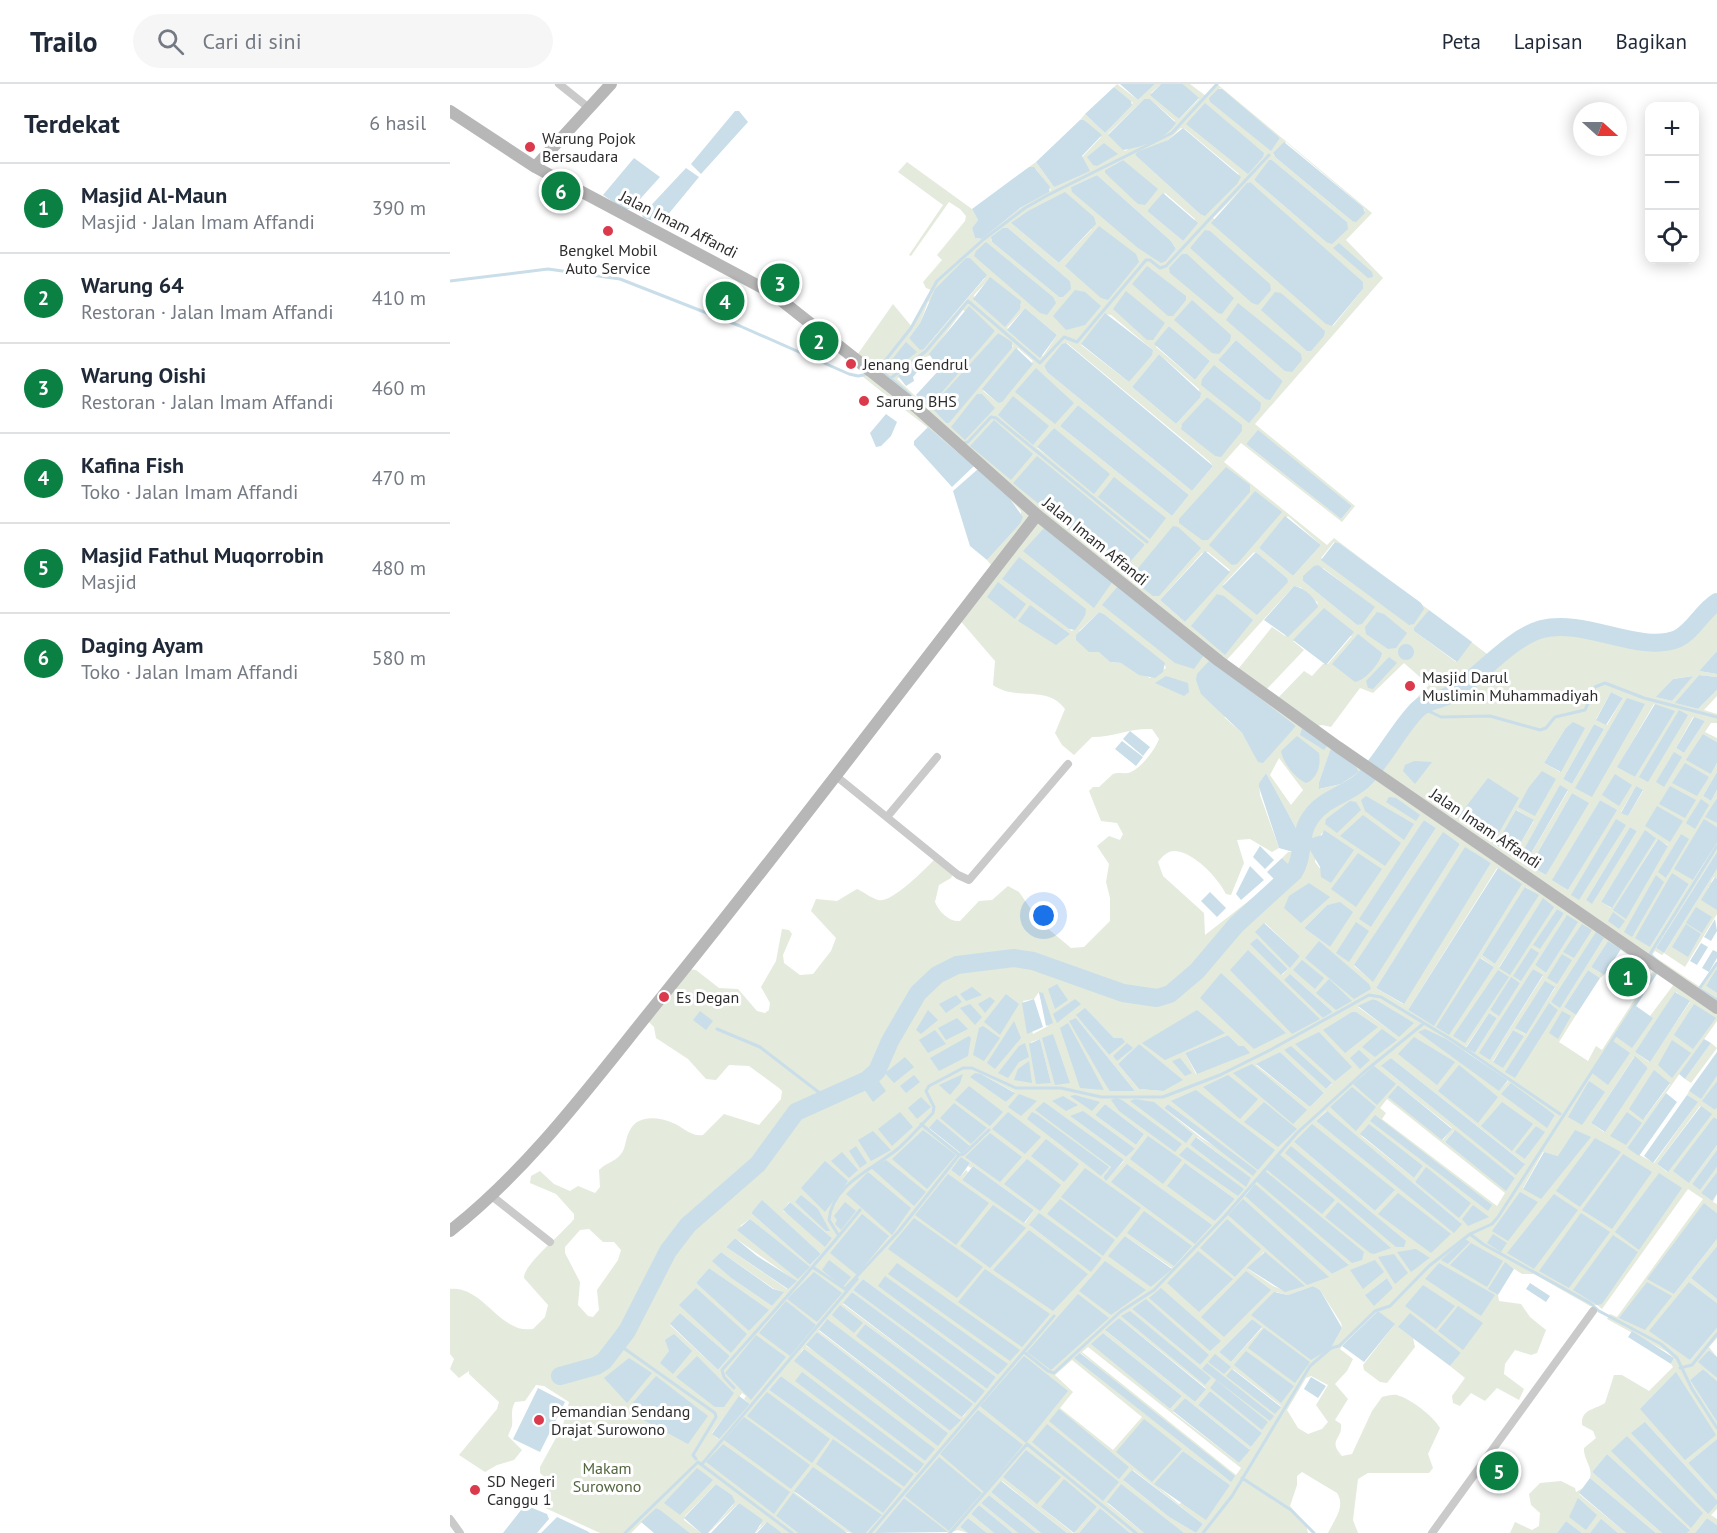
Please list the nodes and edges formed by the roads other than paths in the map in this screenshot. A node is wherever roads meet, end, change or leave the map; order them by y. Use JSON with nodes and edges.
{"nodes":[{"id":1,"x":559,"y":84,"type":"edge"},
{"id":2,"x":611,"y":84,"type":"edge"},
{"id":3,"x":589,"y":108,"type":"junction"},
{"id":4,"x":450,"y":111,"type":"edge"},
{"id":5,"x":535,"y":167,"type":"junction"},
{"id":6,"x":1037,"y":515,"type":"junction"},
{"id":7,"x":937,"y":757,"type":"dead end"},
{"id":8,"x":1068,"y":764,"type":"dead end"},
{"id":9,"x":836,"y":776,"type":"junction"},
{"id":10,"x":887,"y":817,"type":"junction"},
{"id":11,"x":1717,"y":1008,"type":"edge"},
{"id":12,"x":493,"y":1197,"type":"junction"},
{"id":13,"x":450,"y":1231,"type":"edge"},
{"id":14,"x":550,"y":1242,"type":"dead end"},
{"id":15,"x":1593,"y":1311,"type":"dead end"},
{"id":16,"x":450,"y":1519,"type":"edge"},
{"id":17,"x":460,"y":1533,"type":"edge"},
{"id":18,"x":1432,"y":1533,"type":"edge"}],
"edges":[{"from":1,"to":3,"type":"street"},
{"from":2,"to":3,"type":"street"},
{"from":3,"to":5,"type":"street"},
{"from":4,"to":5,"type":"street","name":"Jalan Imam Affandi"},
{"from":5,"to":6,"type":"street","name":"Jalan Imam Affandi"},
{"from":6,"to":9,"type":"street"},
{"from":6,"to":11,"type":"street","name":"Jalan Imam Affandi"},
{"from":7,"to":10,"type":"street"},
{"from":8,"to":10,"type":"street"},
{"from":9,"to":10,"type":"street"},
{"from":9,"to":12,"type":"street"},
{"from":12,"to":13,"type":"street"},
{"from":12,"to":14,"type":"street"},
{"from":15,"to":18,"type":"street"},
{"from":16,"to":17,"type":"street"}]}
